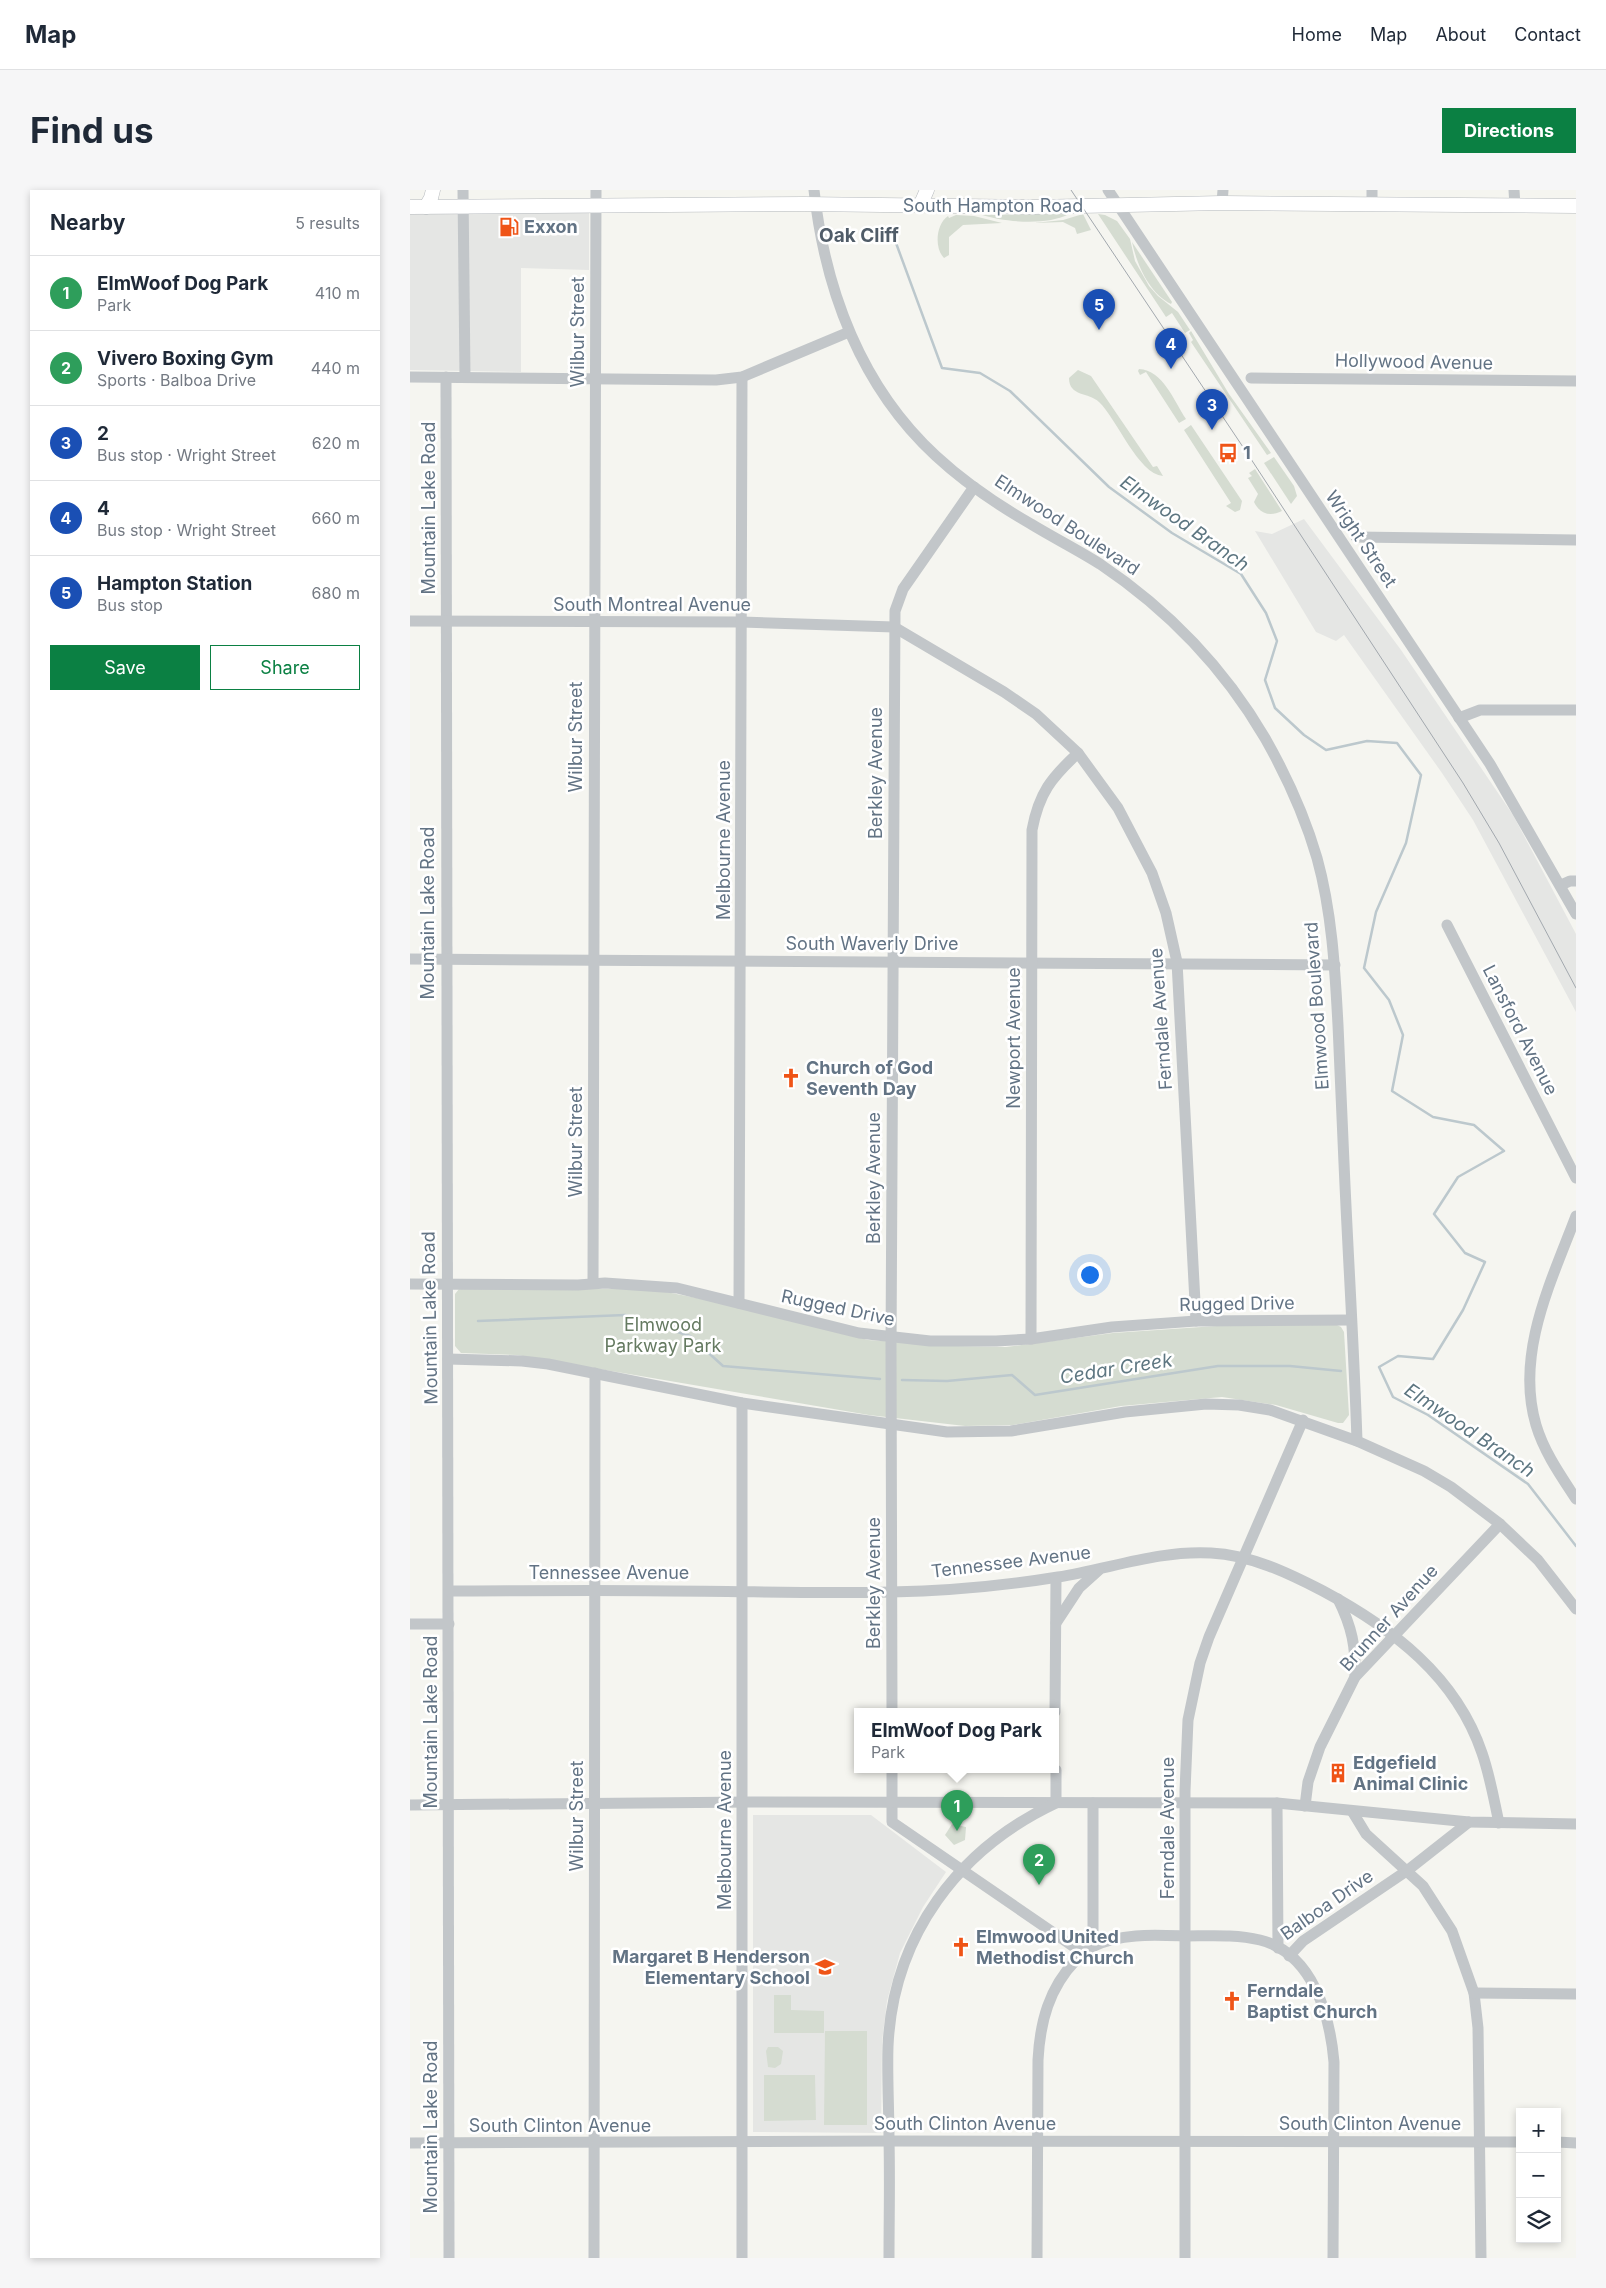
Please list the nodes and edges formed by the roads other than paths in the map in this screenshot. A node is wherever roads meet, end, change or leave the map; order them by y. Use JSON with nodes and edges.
{"nodes":[{"id":1,"x":433,"y":190,"type":"edge"},
{"id":2,"x":462,"y":190,"type":"edge"},
{"id":3,"x":596,"y":190,"type":"edge"},
{"id":4,"x":732,"y":190,"type":"edge"},
{"id":5,"x":814,"y":190,"type":"edge"},
{"id":6,"x":928,"y":190,"type":"edge"},
{"id":7,"x":1108,"y":190,"type":"edge"},
{"id":8,"x":1514,"y":190,"type":"edge"},
{"id":9,"x":1222,"y":197,"type":"edge"},
{"id":10,"x":1372,"y":197,"type":"edge"},
{"id":11,"x":733,"y":204,"type":"junction"},
{"id":12,"x":815,"y":204,"type":"junction"},
{"id":13,"x":1120,"y":205,"type":"junction"},
{"id":14,"x":410,"y":206,"type":"edge"},
{"id":15,"x":596,"y":206,"type":"junction"},
{"id":16,"x":927,"y":206,"type":"junction"},
{"id":17,"x":1514,"y":206,"type":"junction"},
{"id":18,"x":1576,"y":206,"type":"edge"},
{"id":19,"x":426,"y":207,"type":"junction"},
{"id":20,"x":463,"y":207,"type":"junction"},
{"id":21,"x":849,"y":332,"type":"junction"},
{"id":22,"x":410,"y":377,"type":"edge"},
{"id":23,"x":446,"y":377,"type":"junction"},
{"id":24,"x":465,"y":377,"type":"junction"},
{"id":25,"x":595,"y":378,"type":"junction"},
{"id":26,"x":742,"y":378,"type":"junction"},
{"id":27,"x":1251,"y":378,"type":"dead end"},
{"id":28,"x":1576,"y":381,"type":"edge"},
{"id":29,"x":974,"y":487,"type":"junction"},
{"id":30,"x":1356,"y":537,"type":"dead end"},
{"id":31,"x":1576,"y":540,"type":"edge"},
{"id":32,"x":410,"y":621,"type":"edge"},
{"id":33,"x":446,"y":622,"type":"junction"},
{"id":34,"x":742,"y":622,"type":"junction"},
{"id":35,"x":594,"y":623,"type":"junction"},
{"id":36,"x":894,"y":627,"type":"junction"},
{"id":37,"x":1576,"y":710,"type":"edge"},
{"id":38,"x":1458,"y":718,"type":"junction"},
{"id":39,"x":1078,"y":753,"type":"junction"},
{"id":40,"x":1576,"y":880,"type":"edge"},
{"id":41,"x":1561,"y":885,"type":"junction"},
{"id":42,"x":1576,"y":914,"type":"edge"},
{"id":43,"x":1447,"y":925,"type":"dead end"},
{"id":44,"x":410,"y":959,"type":"edge"},
{"id":45,"x":446,"y":959,"type":"junction"},
{"id":46,"x":594,"y":959,"type":"junction"},
{"id":47,"x":741,"y":961,"type":"junction"},
{"id":48,"x":893,"y":962,"type":"junction"},
{"id":49,"x":1177,"y":962,"type":"junction"},
{"id":50,"x":1032,"y":963,"type":"junction"},
{"id":51,"x":1335,"y":964,"type":"junction"},
{"id":52,"x":1576,"y":1178,"type":"edge"},
{"id":53,"x":1576,"y":1216,"type":"edge"},
{"id":54,"x":1574,"y":1228,"type":"edge"},
{"id":55,"x":593,"y":1283,"type":"junction"},
{"id":56,"x":410,"y":1284,"type":"edge"},
{"id":57,"x":447,"y":1284,"type":"junction"},
{"id":58,"x":739,"y":1303,"type":"junction"},
{"id":59,"x":1351,"y":1320,"type":"junction"},
{"id":60,"x":1196,"y":1321,"type":"junction"},
{"id":61,"x":891,"y":1338,"type":"junction"},
{"id":62,"x":1031,"y":1339,"type":"junction"},
{"id":63,"x":448,"y":1359,"type":"junction"},
{"id":64,"x":595,"y":1373,"type":"junction"},
{"id":65,"x":742,"y":1403,"type":"junction"},
{"id":66,"x":1303,"y":1420,"type":"junction"},
{"id":67,"x":891,"y":1424,"type":"junction"},
{"id":68,"x":1357,"y":1441,"type":"junction"},
{"id":69,"x":1576,"y":1499,"type":"edge"},
{"id":70,"x":1500,"y":1524,"type":"junction"},
{"id":71,"x":1242,"y":1558,"type":"junction"},
{"id":72,"x":1100,"y":1570,"type":"junction"},
{"id":73,"x":1056,"y":1578,"type":"junction"},
{"id":74,"x":449,"y":1591,"type":"junction"},
{"id":75,"x":595,"y":1591,"type":"junction"},
{"id":76,"x":742,"y":1592,"type":"junction"},
{"id":77,"x":892,"y":1592,"type":"junction"},
{"id":78,"x":1338,"y":1599,"type":"junction"},
{"id":79,"x":1576,"y":1609,"type":"edge"},
{"id":80,"x":410,"y":1624,"type":"edge"},
{"id":81,"x":448,"y":1624,"type":"junction"},
{"id":82,"x":1056,"y":1625,"type":"junction"},
{"id":83,"x":1395,"y":1634,"type":"junction"},
{"id":84,"x":1356,"y":1677,"type":"junction"},
{"id":85,"x":892,"y":1708,"type":"edge"},
{"id":86,"x":1055,"y":1708,"type":"edge"},
{"id":87,"x":892,"y":1773,"type":"edge"},
{"id":88,"x":1056,"y":1773,"type":"edge"},
{"id":89,"x":742,"y":1802,"type":"junction"},
{"id":90,"x":594,"y":1803,"type":"junction"},
{"id":91,"x":892,"y":1803,"type":"junction"},
{"id":92,"x":1056,"y":1803,"type":"junction"},
{"id":93,"x":1093,"y":1803,"type":"junction"},
{"id":94,"x":1185,"y":1803,"type":"junction"},
{"id":95,"x":1277,"y":1803,"type":"junction"},
{"id":96,"x":410,"y":1805,"type":"edge"},
{"id":97,"x":449,"y":1805,"type":"junction"},
{"id":98,"x":1305,"y":1806,"type":"junction"},
{"id":99,"x":1352,"y":1811,"type":"junction"},
{"id":100,"x":1469,"y":1822,"type":"junction"},
{"id":101,"x":1500,"y":1823,"type":"junction"},
{"id":102,"x":1576,"y":1824,"type":"edge"},
{"id":103,"x":962,"y":1869,"type":"junction"},
{"id":104,"x":1408,"y":1870,"type":"junction"},
{"id":105,"x":1185,"y":1936,"type":"junction"},
{"id":106,"x":1278,"y":1948,"type":"junction"},
{"id":107,"x":1088,"y":1950,"type":"junction"},
{"id":108,"x":1289,"y":1956,"type":"junction"},
{"id":109,"x":1474,"y":1993,"type":"junction"},
{"id":110,"x":1576,"y":1994,"type":"edge"},
{"id":111,"x":889,"y":2141,"type":"junction"},
{"id":112,"x":742,"y":2142,"type":"junction"},
{"id":113,"x":1037,"y":2142,"type":"junction"},
{"id":114,"x":1185,"y":2142,"type":"junction"},
{"id":115,"x":1333,"y":2142,"type":"junction"},
{"id":116,"x":1480,"y":2142,"type":"junction"},
{"id":117,"x":1516,"y":2142,"type":"edge"},
{"id":118,"x":1561,"y":2142,"type":"edge"},
{"id":119,"x":410,"y":2143,"type":"edge"},
{"id":120,"x":449,"y":2143,"type":"junction"},
{"id":121,"x":594,"y":2143,"type":"junction"},
{"id":122,"x":1576,"y":2143,"type":"edge"},
{"id":123,"x":449,"y":2258,"type":"edge"},
{"id":124,"x":594,"y":2258,"type":"edge"},
{"id":125,"x":742,"y":2258,"type":"edge"},
{"id":126,"x":889,"y":2258,"type":"edge"},
{"id":127,"x":1037,"y":2258,"type":"edge"},
{"id":128,"x":1185,"y":2258,"type":"edge"},
{"id":129,"x":1333,"y":2258,"type":"edge"},
{"id":130,"x":1481,"y":2258,"type":"edge"}],
"edges":[{"from":1,"to":19,"type":"main road"},
{"from":2,"to":20,"type":"street"},
{"from":3,"to":15,"type":"street","name":"Wilbur Street"},
{"from":4,"to":11,"type":"main road"},
{"from":5,"to":12,"type":"street","name":"Elmwood Boulevard"},
{"from":6,"to":16,"type":"main road"},
{"from":7,"to":13,"type":"street","name":"Wright Street"},
{"from":8,"to":17,"type":"street"},
{"from":9,"to":10,"type":"main road","name":"South Hampton Road"},
{"from":9,"to":13,"type":"main road","name":"South Hampton Road"},
{"from":10,"to":17,"type":"main road","name":"South Hampton Road"},
{"from":11,"to":12,"type":"main road","name":"South Hampton Road"},
{"from":11,"to":15,"type":"main road","name":"South Hampton Road"},
{"from":12,"to":16,"type":"main road","name":"South Hampton Road"},
{"from":12,"to":21,"type":"street","name":"Elmwood Boulevard"},
{"from":13,"to":16,"type":"main road","name":"South Hampton Road"},
{"from":13,"to":38,"type":"street","name":"Wright Street"},
{"from":14,"to":19,"type":"main road","name":"South Hampton Road"},
{"from":15,"to":20,"type":"main road","name":"South Hampton Road"},
{"from":15,"to":25,"type":"street","name":"Wilbur Street"},
{"from":17,"to":18,"type":"main road","name":"South Hampton Road"},
{"from":19,"to":20,"type":"main road","name":"South Hampton Road"},
{"from":20,"to":24,"type":"street"},
{"from":21,"to":26,"type":"street"},
{"from":21,"to":29,"type":"street","name":"Elmwood Boulevard"},
{"from":22,"to":23,"type":"street"},
{"from":23,"to":24,"type":"street"},
{"from":23,"to":33,"type":"street","name":"Mountain Lake Road"},
{"from":24,"to":25,"type":"street"},
{"from":25,"to":26,"type":"street"},
{"from":25,"to":35,"type":"street","name":"Wilbur Street"},
{"from":26,"to":34,"type":"street","name":"Melbourne Avenue"},
{"from":27,"to":28,"type":"street","name":"Hollywood Avenue"},
{"from":29,"to":36,"type":"street","name":"Berkley Avenue"},
{"from":29,"to":51,"type":"street","name":"Elmwood Boulevard"},
{"from":30,"to":31,"type":"street"},
{"from":32,"to":33,"type":"street","name":"South Montreal Avenue"},
{"from":33,"to":35,"type":"street","name":"South Montreal Avenue"},
{"from":33,"to":45,"type":"street","name":"Mountain Lake Road"},
{"from":34,"to":35,"type":"street","name":"South Montreal Avenue"},
{"from":34,"to":36,"type":"street","name":"South Montreal Avenue"},
{"from":34,"to":47,"type":"street","name":"Melbourne Avenue"},
{"from":35,"to":46,"type":"street","name":"Wilbur Street"},
{"from":36,"to":39,"type":"street","name":"Ferndale Avenue"},
{"from":36,"to":48,"type":"street","name":"Berkley Avenue"},
{"from":37,"to":38,"type":"street"},
{"from":38,"to":41,"type":"street","name":"Wright Street"},
{"from":39,"to":49,"type":"street","name":"Ferndale Avenue"},
{"from":39,"to":50,"type":"street","name":"Newport Avenue"},
{"from":40,"to":41,"type":"street"},
{"from":41,"to":42,"type":"street","name":"Wright Street"},
{"from":43,"to":52,"type":"street","name":"Lansford Avenue"},
{"from":44,"to":45,"type":"street","name":"South Waverly Drive"},
{"from":45,"to":46,"type":"street","name":"South Waverly Drive"},
{"from":45,"to":57,"type":"street","name":"Mountain Lake Road"},
{"from":46,"to":47,"type":"street","name":"South Waverly Drive"},
{"from":46,"to":55,"type":"street","name":"Wilbur Street"},
{"from":47,"to":48,"type":"street","name":"South Waverly Drive"},
{"from":47,"to":58,"type":"street","name":"Melbourne Avenue"},
{"from":48,"to":50,"type":"street","name":"South Waverly Drive"},
{"from":48,"to":61,"type":"street","name":"Berkley Avenue"},
{"from":49,"to":50,"type":"street","name":"South Waverly Drive"},
{"from":49,"to":51,"type":"street","name":"South Waverly Drive"},
{"from":49,"to":60,"type":"street","name":"Ferndale Avenue"},
{"from":50,"to":62,"type":"street","name":"Newport Avenue"},
{"from":51,"to":59,"type":"street","name":"Elmwood Boulevard"},
{"from":53,"to":54,"type":"street"},
{"from":54,"to":69,"type":"street"},
{"from":55,"to":57,"type":"street","name":"Rugged Drive"},
{"from":55,"to":58,"type":"street","name":"Rugged Drive"},
{"from":56,"to":57,"type":"street","name":"Rugged Drive"},
{"from":57,"to":63,"type":"street","name":"Mountain Lake Road"},
{"from":58,"to":61,"type":"street","name":"Rugged Drive"},
{"from":59,"to":60,"type":"street","name":"Rugged Drive"},
{"from":59,"to":68,"type":"street","name":"Elmwood Boulevard"},
{"from":60,"to":62,"type":"street","name":"Rugged Drive"},
{"from":61,"to":62,"type":"street","name":"Rugged Drive"},
{"from":61,"to":67,"type":"street","name":"Berkley Avenue"},
{"from":63,"to":64,"type":"street"},
{"from":63,"to":74,"type":"street","name":"Mountain Lake Road"},
{"from":64,"to":65,"type":"street"},
{"from":64,"to":75,"type":"street","name":"Wilbur Street"},
{"from":65,"to":67,"type":"street"},
{"from":65,"to":76,"type":"street","name":"Melbourne Avenue"},
{"from":66,"to":67,"type":"street"},
{"from":66,"to":68,"type":"street"},
{"from":66,"to":71,"type":"street","name":"Ferndale Avenue"},
{"from":67,"to":77,"type":"street","name":"Berkley Avenue"},
{"from":68,"to":70,"type":"street"},
{"from":70,"to":79,"type":"street"},
{"from":70,"to":83,"type":"street","name":"Brunner Avenue"},
{"from":71,"to":72,"type":"street","name":"Tennessee Avenue"},
{"from":71,"to":78,"type":"street","name":"Tennessee Avenue"},
{"from":71,"to":94,"type":"street","name":"Ferndale Avenue"},
{"from":72,"to":73,"type":"street","name":"Tennessee Avenue"},
{"from":72,"to":82,"type":"street"},
{"from":73,"to":77,"type":"street","name":"Tennessee Avenue"},
{"from":73,"to":82,"type":"street"},
{"from":74,"to":75,"type":"street","name":"Tennessee Avenue"},
{"from":74,"to":81,"type":"street","name":"Mountain Lake Road"},
{"from":75,"to":76,"type":"street","name":"Tennessee Avenue"},
{"from":75,"to":90,"type":"street","name":"Wilbur Street"},
{"from":76,"to":77,"type":"street","name":"Tennessee Avenue"},
{"from":76,"to":89,"type":"street","name":"Melbourne Avenue"},
{"from":77,"to":85,"type":"street","name":"Berkley Avenue"},
{"from":78,"to":83,"type":"street","name":"Tennessee Avenue"},
{"from":78,"to":84,"type":"street"},
{"from":80,"to":81,"type":"street"},
{"from":81,"to":97,"type":"street","name":"Mountain Lake Road"},
{"from":82,"to":86,"type":"street"},
{"from":83,"to":84,"type":"street","name":"Brunner Avenue"},
{"from":83,"to":101,"type":"street","name":"Tennessee Avenue"},
{"from":84,"to":98,"type":"street","name":"Brunner Avenue"},
{"from":87,"to":91,"type":"street"},
{"from":88,"to":92,"type":"street"},
{"from":89,"to":90,"type":"street"},
{"from":89,"to":91,"type":"street"},
{"from":89,"to":112,"type":"street","name":"Melbourne Avenue"},
{"from":90,"to":97,"type":"street"},
{"from":90,"to":121,"type":"street","name":"Wilbur Street"},
{"from":91,"to":92,"type":"street"},
{"from":91,"to":103,"type":"street"},
{"from":92,"to":93,"type":"street"},
{"from":92,"to":103,"type":"street"},
{"from":93,"to":94,"type":"street"},
{"from":93,"to":107,"type":"street"},
{"from":94,"to":95,"type":"street"},
{"from":94,"to":105,"type":"street","name":"Ferndale Avenue"},
{"from":95,"to":98,"type":"street"},
{"from":95,"to":106,"type":"street"},
{"from":96,"to":97,"type":"street"},
{"from":97,"to":120,"type":"street","name":"Mountain Lake Road"},
{"from":98,"to":99,"type":"street"},
{"from":99,"to":100,"type":"street"},
{"from":99,"to":104,"type":"street"},
{"from":100,"to":101,"type":"street"},
{"from":100,"to":104,"type":"street","name":"Balboa Drive"},
{"from":101,"to":102,"type":"street"},
{"from":103,"to":107,"type":"street"},
{"from":103,"to":111,"type":"street"},
{"from":104,"to":108,"type":"street","name":"Balboa Drive"},
{"from":104,"to":109,"type":"street"},
{"from":105,"to":106,"type":"street","name":"Balboa Drive"},
{"from":105,"to":107,"type":"street","name":"Balboa Drive"},
{"from":105,"to":114,"type":"street","name":"Ferndale Avenue"},
{"from":106,"to":108,"type":"street","name":"Balboa Drive"},
{"from":107,"to":113,"type":"street"},
{"from":108,"to":115,"type":"street"},
{"from":109,"to":110,"type":"street"},
{"from":109,"to":116,"type":"street"},
{"from":111,"to":112,"type":"street","name":"South Clinton Avenue"},
{"from":111,"to":113,"type":"street","name":"South Clinton Avenue"},
{"from":111,"to":126,"type":"street"},
{"from":112,"to":121,"type":"street","name":"South Clinton Avenue"},
{"from":112,"to":125,"type":"street","name":"Melbourne Avenue"},
{"from":113,"to":114,"type":"street","name":"South Clinton Avenue"},
{"from":113,"to":127,"type":"street"},
{"from":114,"to":115,"type":"street","name":"South Clinton Avenue"},
{"from":114,"to":128,"type":"street","name":"Ferndale Avenue"},
{"from":115,"to":116,"type":"street","name":"South Clinton Avenue"},
{"from":115,"to":129,"type":"street"},
{"from":116,"to":117,"type":"street","name":"South Clinton Avenue"},
{"from":116,"to":130,"type":"street"},
{"from":118,"to":122,"type":"street"},
{"from":119,"to":120,"type":"street","name":"South Clinton Avenue"},
{"from":120,"to":121,"type":"street","name":"South Clinton Avenue"},
{"from":120,"to":123,"type":"street","name":"Mountain Lake Road"},
{"from":121,"to":124,"type":"street","name":"Wilbur Street"}]}
